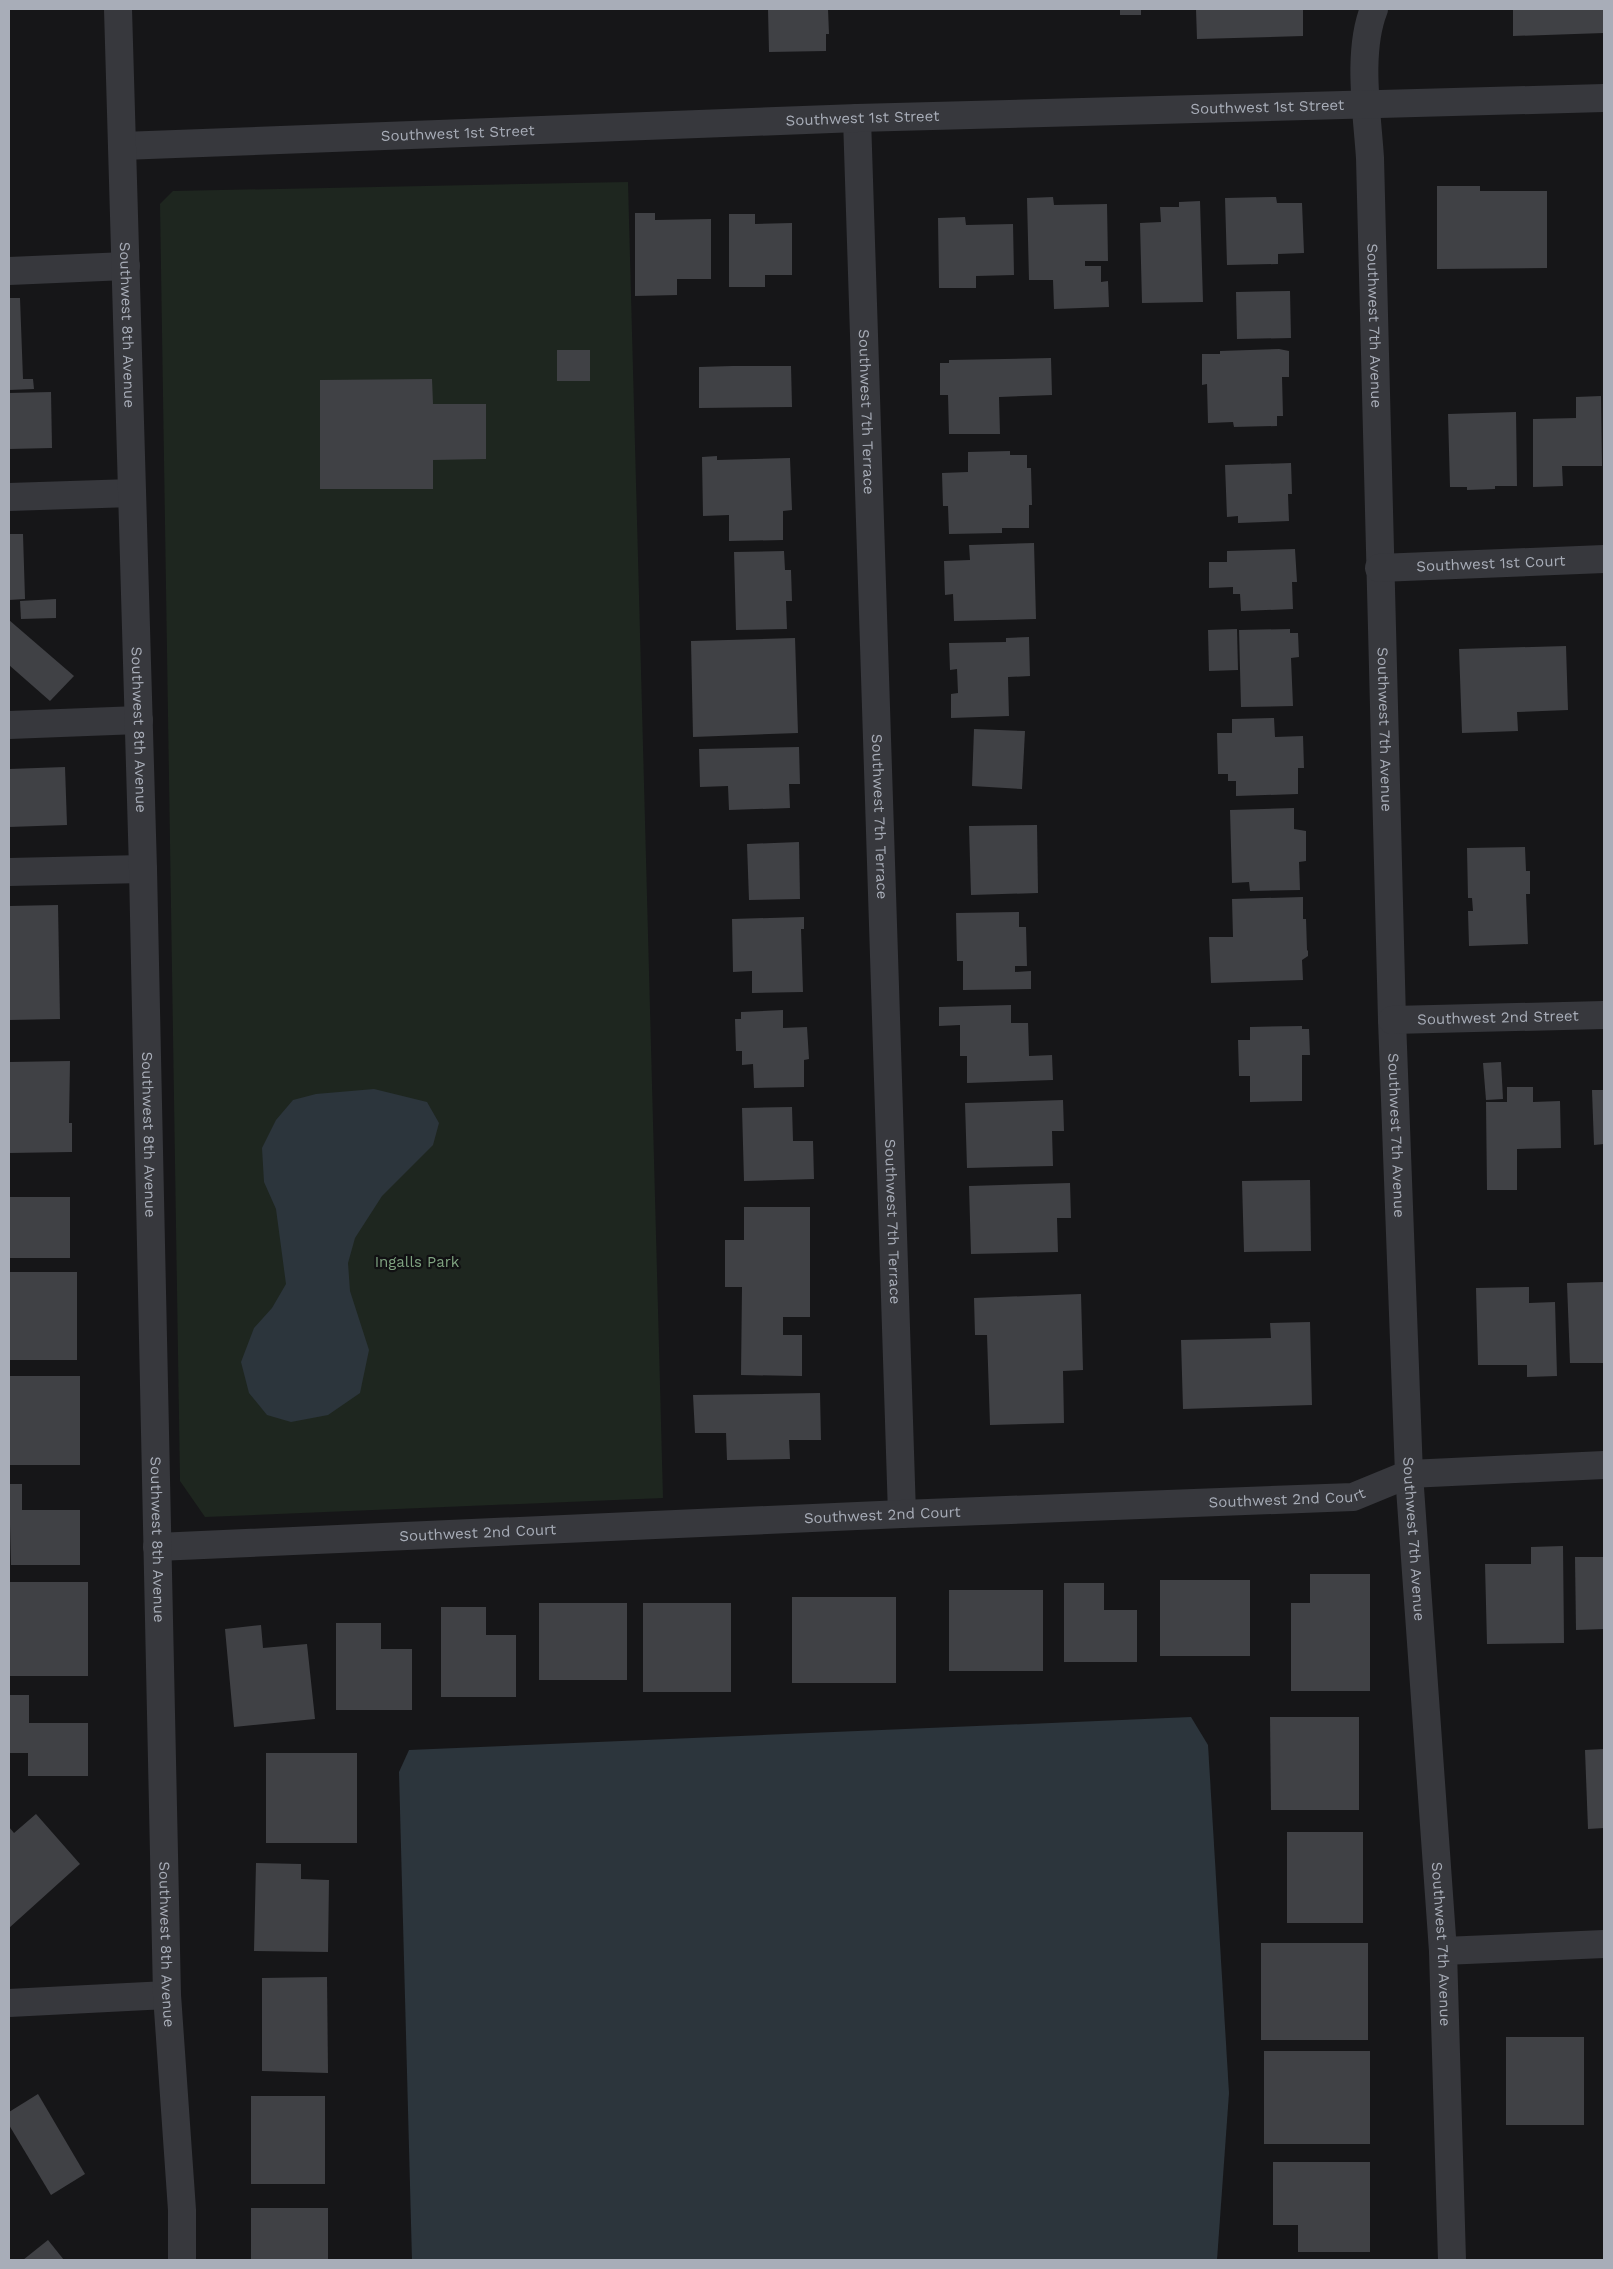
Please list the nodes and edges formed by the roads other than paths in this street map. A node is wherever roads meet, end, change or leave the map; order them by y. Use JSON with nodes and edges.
{"nodes":[{"id":1,"x":118,"y":9,"type":"edge"},
{"id":2,"x":1374,"y":9,"type":"edge"},
{"id":3,"x":1604,"y":98,"type":"edge"},
{"id":4,"x":1366,"y":105,"type":"junction"},
{"id":5,"x":857,"y":118,"type":"junction"},
{"id":6,"x":122,"y":146,"type":"junction"},
{"id":7,"x":126,"y":266,"type":"junction"},
{"id":8,"x":9,"y":271,"type":"edge"},
{"id":9,"x":132,"y":493,"type":"junction"},
{"id":10,"x":9,"y":497,"type":"edge"},
{"id":11,"x":1604,"y":559,"type":"edge"},
{"id":12,"x":1379,"y":568,"type":"junction"},
{"id":13,"x":139,"y":720,"type":"junction"},
{"id":14,"x":9,"y":725,"type":"edge"},
{"id":15,"x":143,"y":869,"type":"junction"},
{"id":16,"x":9,"y":872,"type":"edge"},
{"id":17,"x":1604,"y":1015,"type":"edge"},
{"id":18,"x":1392,"y":1020,"type":"junction"},
{"id":19,"x":1604,"y":1465,"type":"edge"},
{"id":20,"x":1409,"y":1474,"type":"junction"},
{"id":21,"x":902,"y":1514,"type":"junction"},
{"id":22,"x":158,"y":1547,"type":"junction"},
{"id":23,"x":1604,"y":1944,"type":"edge"},
{"id":24,"x":1443,"y":1951,"type":"junction"},
{"id":25,"x":167,"y":1995,"type":"junction"},
{"id":26,"x":9,"y":2003,"type":"edge"},
{"id":27,"x":182,"y":2260,"type":"edge"},
{"id":28,"x":1452,"y":2260,"type":"edge"}],
"edges":[{"from":1,"to":6,"type":"street","name":"Southwest 8th Avenue"},
{"from":2,"to":4,"type":"street","name":"Southwest 7th Avenue"},
{"from":3,"to":4,"type":"street","name":"Southwest 1st Street"},
{"from":4,"to":5,"type":"street","name":"Southwest 1st Street"},
{"from":4,"to":12,"type":"street","name":"Southwest 7th Avenue"},
{"from":5,"to":6,"type":"street","name":"Southwest 1st Street"},
{"from":5,"to":21,"type":"street","name":"Southwest 7th Terrace"},
{"from":6,"to":7,"type":"street","name":"Southwest 8th Avenue"},
{"from":7,"to":8,"type":"street"},
{"from":7,"to":9,"type":"street","name":"Southwest 8th Avenue"},
{"from":9,"to":10,"type":"street"},
{"from":9,"to":13,"type":"street","name":"Southwest 8th Avenue"},
{"from":11,"to":12,"type":"street","name":"Southwest 1st Court"},
{"from":12,"to":18,"type":"street","name":"Southwest 7th Avenue"},
{"from":13,"to":14,"type":"street"},
{"from":13,"to":15,"type":"street","name":"Southwest 8th Avenue"},
{"from":15,"to":16,"type":"street"},
{"from":15,"to":22,"type":"street","name":"Southwest 8th Avenue"},
{"from":17,"to":18,"type":"street","name":"Southwest 2nd Street"},
{"from":18,"to":20,"type":"street","name":"Southwest 7th Avenue"},
{"from":19,"to":20,"type":"street","name":"Southwest 2nd Court"},
{"from":20,"to":21,"type":"street","name":"Southwest 2nd Court"},
{"from":20,"to":24,"type":"street","name":"Southwest 7th Avenue"},
{"from":21,"to":22,"type":"street","name":"Southwest 2nd Court"},
{"from":22,"to":25,"type":"street","name":"Southwest 8th Avenue"},
{"from":23,"to":24,"type":"street"},
{"from":24,"to":28,"type":"street","name":"Southwest 7th Avenue"},
{"from":25,"to":26,"type":"street"},
{"from":25,"to":27,"type":"street","name":"Southwest 8th Avenue"}]}
